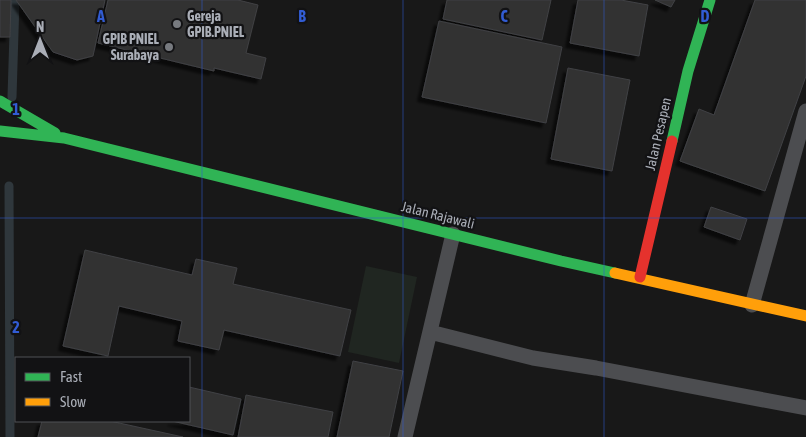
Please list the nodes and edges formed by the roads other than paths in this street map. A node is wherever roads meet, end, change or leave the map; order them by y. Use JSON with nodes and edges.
{"nodes":[{"id":1,"x":710,"y":0,"type":"edge"},
{"id":2,"x":0,"y":101,"type":"edge"},
{"id":3,"x":806,"y":111,"type":"edge"},
{"id":4,"x":0,"y":131,"type":"edge"},
{"id":5,"x":64,"y":138,"type":"junction"},
{"id":6,"x":453,"y":234,"type":"junction"},
{"id":7,"x":640,"y":277,"type":"junction"},
{"id":8,"x":752,"y":304,"type":"junction"},
{"id":9,"x":806,"y":316,"type":"edge"},
{"id":10,"x":430,"y":332,"type":"junction"},
{"id":11,"x":806,"y":408,"type":"edge"},
{"id":12,"x":405,"y":437,"type":"edge"}],
"edges":[{"from":1,"to":7,"type":"main road","name":"Jalan Pesapen"},
{"from":2,"to":5,"type":"main road","name":"Jalan Rajawali"},
{"from":3,"to":8,"type":"lane"},
{"from":4,"to":5,"type":"main road","name":"Jalan Rajawali"},
{"from":5,"to":6,"type":"main road","name":"Jalan Rajawali"},
{"from":6,"to":7,"type":"main road","name":"Jalan Rajawali"},
{"from":6,"to":10,"type":"lane"},
{"from":7,"to":8,"type":"main road","name":"Jalan Rajawali"},
{"from":8,"to":9,"type":"main road","name":"Jalan Rajawali"},
{"from":10,"to":11,"type":"lane"},
{"from":10,"to":12,"type":"lane"}]}
